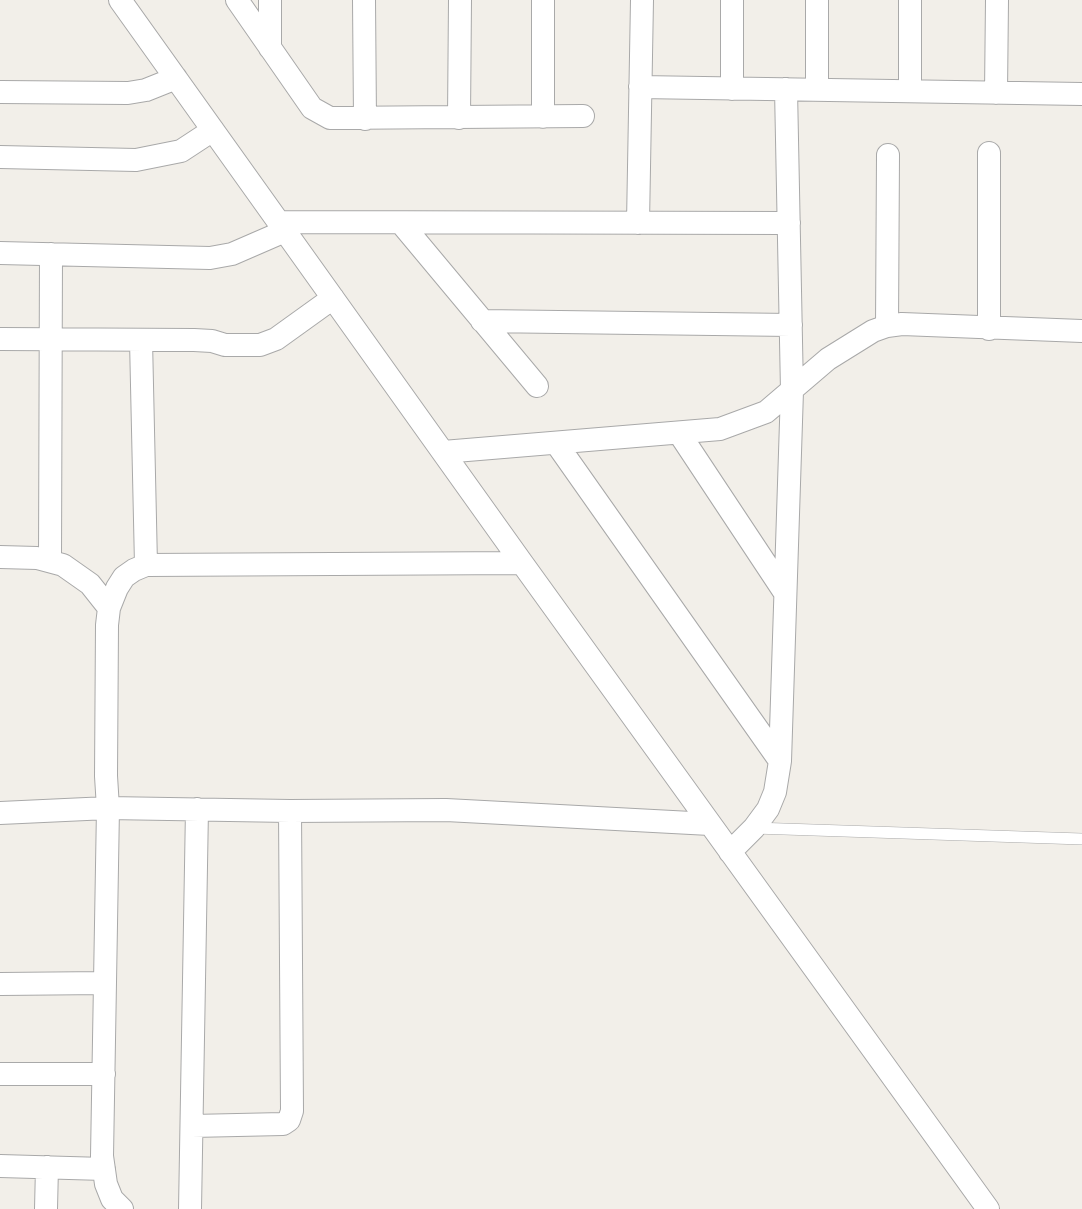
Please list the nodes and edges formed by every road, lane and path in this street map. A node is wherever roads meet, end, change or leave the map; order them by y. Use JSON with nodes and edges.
{"nodes":[{"id":1,"x":120,"y":0,"type":"edge"},
{"id":2,"x":236,"y":0,"type":"edge"},
{"id":3,"x":270,"y":0,"type":"edge"},
{"id":4,"x":364,"y":0,"type":"edge"},
{"id":5,"x":460,"y":0,"type":"edge"},
{"id":6,"x":544,"y":0,"type":"edge"},
{"id":7,"x":642,"y":0,"type":"edge"},
{"id":8,"x":732,"y":0,"type":"edge"},
{"id":9,"x":817,"y":0,"type":"edge"},
{"id":10,"x":910,"y":0,"type":"edge"},
{"id":11,"x":997,"y":0,"type":"edge"},
{"id":12,"x":270,"y":48,"type":"junction"},
{"id":13,"x":176,"y":78,"type":"junction"},
{"id":14,"x":640,"y":87,"type":"junction"},
{"id":15,"x":732,"y":89,"type":"junction"},
{"id":16,"x":786,"y":89,"type":"junction"},
{"id":17,"x":817,"y":90,"type":"junction"},
{"id":18,"x":0,"y":92,"type":"edge"},
{"id":19,"x":910,"y":92,"type":"junction"},
{"id":20,"x":996,"y":93,"type":"junction"},
{"id":21,"x":1082,"y":94,"type":"edge"},
{"id":22,"x":543,"y":116,"type":"junction"},
{"id":23,"x":583,"y":116,"type":"dead end"},
{"id":24,"x":460,"y":118,"type":"junction"},
{"id":25,"x":365,"y":119,"type":"junction"},
{"id":26,"x":213,"y":130,"type":"junction"},
{"id":27,"x":988,"y":153,"type":"dead end"},
{"id":28,"x":888,"y":154,"type":"dead end"},
{"id":29,"x":0,"y":157,"type":"edge"},
{"id":30,"x":400,"y":223,"type":"junction"},
{"id":31,"x":638,"y":223,"type":"junction"},
{"id":32,"x":789,"y":223,"type":"junction"},
{"id":33,"x":282,"y":227,"type":"junction"},
{"id":34,"x":0,"y":252,"type":"edge"},
{"id":35,"x":51,"y":254,"type":"junction"},
{"id":36,"x":333,"y":298,"type":"junction"},
{"id":37,"x":482,"y":321,"type":"junction"},
{"id":38,"x":791,"y":325,"type":"junction"},
{"id":39,"x":887,"y":326,"type":"junction"},
{"id":40,"x":988,"y":329,"type":"junction"},
{"id":41,"x":1082,"y":331,"type":"edge"},
{"id":42,"x":0,"y":339,"type":"edge"},
{"id":43,"x":52,"y":339,"type":"junction"},
{"id":44,"x":141,"y":340,"type":"junction"},
{"id":45,"x":537,"y":386,"type":"dead end"},
{"id":46,"x":792,"y":391,"type":"junction"},
{"id":47,"x":679,"y":433,"type":"junction"},
{"id":48,"x":556,"y":443,"type":"junction"},
{"id":49,"x":443,"y":452,"type":"junction"},
{"id":50,"x":0,"y":557,"type":"edge"},
{"id":51,"x":50,"y":560,"type":"junction"},
{"id":52,"x":522,"y":563,"type":"junction"},
{"id":53,"x":146,"y":565,"type":"junction"},
{"id":54,"x":784,"y":593,"type":"junction"},
{"id":55,"x":109,"y":608,"type":"junction"},
{"id":56,"x":780,"y":761,"type":"junction"},
{"id":57,"x":108,"y":808,"type":"junction"},
{"id":58,"x":197,"y":809,"type":"junction"},
{"id":59,"x":290,"y":812,"type":"junction"},
{"id":60,"x":0,"y":813,"type":"edge"},
{"id":61,"x":710,"y":824,"type":"junction"},
{"id":62,"x":754,"y":828,"type":"junction"},
{"id":63,"x":1082,"y":839,"type":"edge"},
{"id":64,"x":730,"y":852,"type":"junction"},
{"id":65,"x":104,"y":983,"type":"junction"},
{"id":66,"x":0,"y":984,"type":"edge"},
{"id":67,"x":0,"y":1074,"type":"edge"},
{"id":68,"x":104,"y":1074,"type":"junction"},
{"id":69,"x":192,"y":1126,"type":"junction"},
{"id":70,"x":0,"y":1166,"type":"edge"},
{"id":71,"x":46,"y":1167,"type":"junction"},
{"id":72,"x":104,"y":1169,"type":"junction"},
{"id":73,"x":46,"y":1209,"type":"edge"},
{"id":74,"x":122,"y":1209,"type":"edge"},
{"id":75,"x":190,"y":1209,"type":"edge"},
{"id":76,"x":988,"y":1209,"type":"edge"}],
"edges":[{"from":1,"to":13,"type":"street"},
{"from":2,"to":12,"type":"street"},
{"from":3,"to":12,"type":"street"},
{"from":4,"to":25,"type":"street"},
{"from":5,"to":24,"type":"street"},
{"from":6,"to":22,"type":"street"},
{"from":7,"to":14,"type":"street"},
{"from":8,"to":15,"type":"street"},
{"from":9,"to":17,"type":"street"},
{"from":10,"to":19,"type":"street"},
{"from":11,"to":20,"type":"street"},
{"from":12,"to":25,"type":"street"},
{"from":13,"to":18,"type":"street"},
{"from":13,"to":26,"type":"street"},
{"from":14,"to":15,"type":"street"},
{"from":14,"to":31,"type":"street"},
{"from":15,"to":16,"type":"street"},
{"from":16,"to":17,"type":"street"},
{"from":16,"to":32,"type":"street"},
{"from":17,"to":19,"type":"street"},
{"from":19,"to":20,"type":"street"},
{"from":20,"to":21,"type":"street"},
{"from":22,"to":23,"type":"street"},
{"from":22,"to":24,"type":"street"},
{"from":24,"to":25,"type":"street"},
{"from":26,"to":29,"type":"street"},
{"from":26,"to":33,"type":"street"},
{"from":27,"to":40,"type":"street"},
{"from":28,"to":39,"type":"street"},
{"from":30,"to":31,"type":"street"},
{"from":30,"to":33,"type":"street"},
{"from":30,"to":37,"type":"street"},
{"from":31,"to":32,"type":"street"},
{"from":32,"to":38,"type":"street"},
{"from":33,"to":35,"type":"street"},
{"from":33,"to":36,"type":"street"},
{"from":34,"to":35,"type":"street"},
{"from":35,"to":43,"type":"street"},
{"from":36,"to":44,"type":"street"},
{"from":36,"to":49,"type":"street"},
{"from":37,"to":38,"type":"street"},
{"from":37,"to":45,"type":"street"},
{"from":38,"to":46,"type":"street"},
{"from":39,"to":40,"type":"street"},
{"from":39,"to":46,"type":"street"},
{"from":40,"to":41,"type":"street"},
{"from":42,"to":43,"type":"street"},
{"from":43,"to":44,"type":"street"},
{"from":43,"to":51,"type":"street"},
{"from":44,"to":53,"type":"street"},
{"from":46,"to":47,"type":"street"},
{"from":46,"to":54,"type":"street"},
{"from":47,"to":48,"type":"street"},
{"from":47,"to":54,"type":"street"},
{"from":48,"to":49,"type":"street"},
{"from":48,"to":56,"type":"street"},
{"from":49,"to":52,"type":"street"},
{"from":50,"to":51,"type":"street"},
{"from":51,"to":55,"type":"street"},
{"from":52,"to":53,"type":"street"},
{"from":52,"to":61,"type":"street"},
{"from":53,"to":55,"type":"street"},
{"from":54,"to":56,"type":"street"},
{"from":55,"to":57,"type":"street"},
{"from":56,"to":62,"type":"street"},
{"from":57,"to":58,"type":"street"},
{"from":57,"to":60,"type":"street"},
{"from":57,"to":65,"type":"street"},
{"from":58,"to":59,"type":"street"},
{"from":58,"to":69,"type":"street"},
{"from":59,"to":61,"type":"street"},
{"from":59,"to":69,"type":"street"},
{"from":61,"to":64,"type":"street"},
{"from":62,"to":63,"type":"lane"},
{"from":62,"to":64,"type":"street"},
{"from":64,"to":76,"type":"street"},
{"from":65,"to":66,"type":"street"},
{"from":65,"to":68,"type":"street"},
{"from":67,"to":68,"type":"street"},
{"from":68,"to":72,"type":"street"},
{"from":69,"to":75,"type":"street"},
{"from":70,"to":71,"type":"street"},
{"from":71,"to":72,"type":"street"},
{"from":71,"to":73,"type":"street"},
{"from":72,"to":74,"type":"street"}]}
